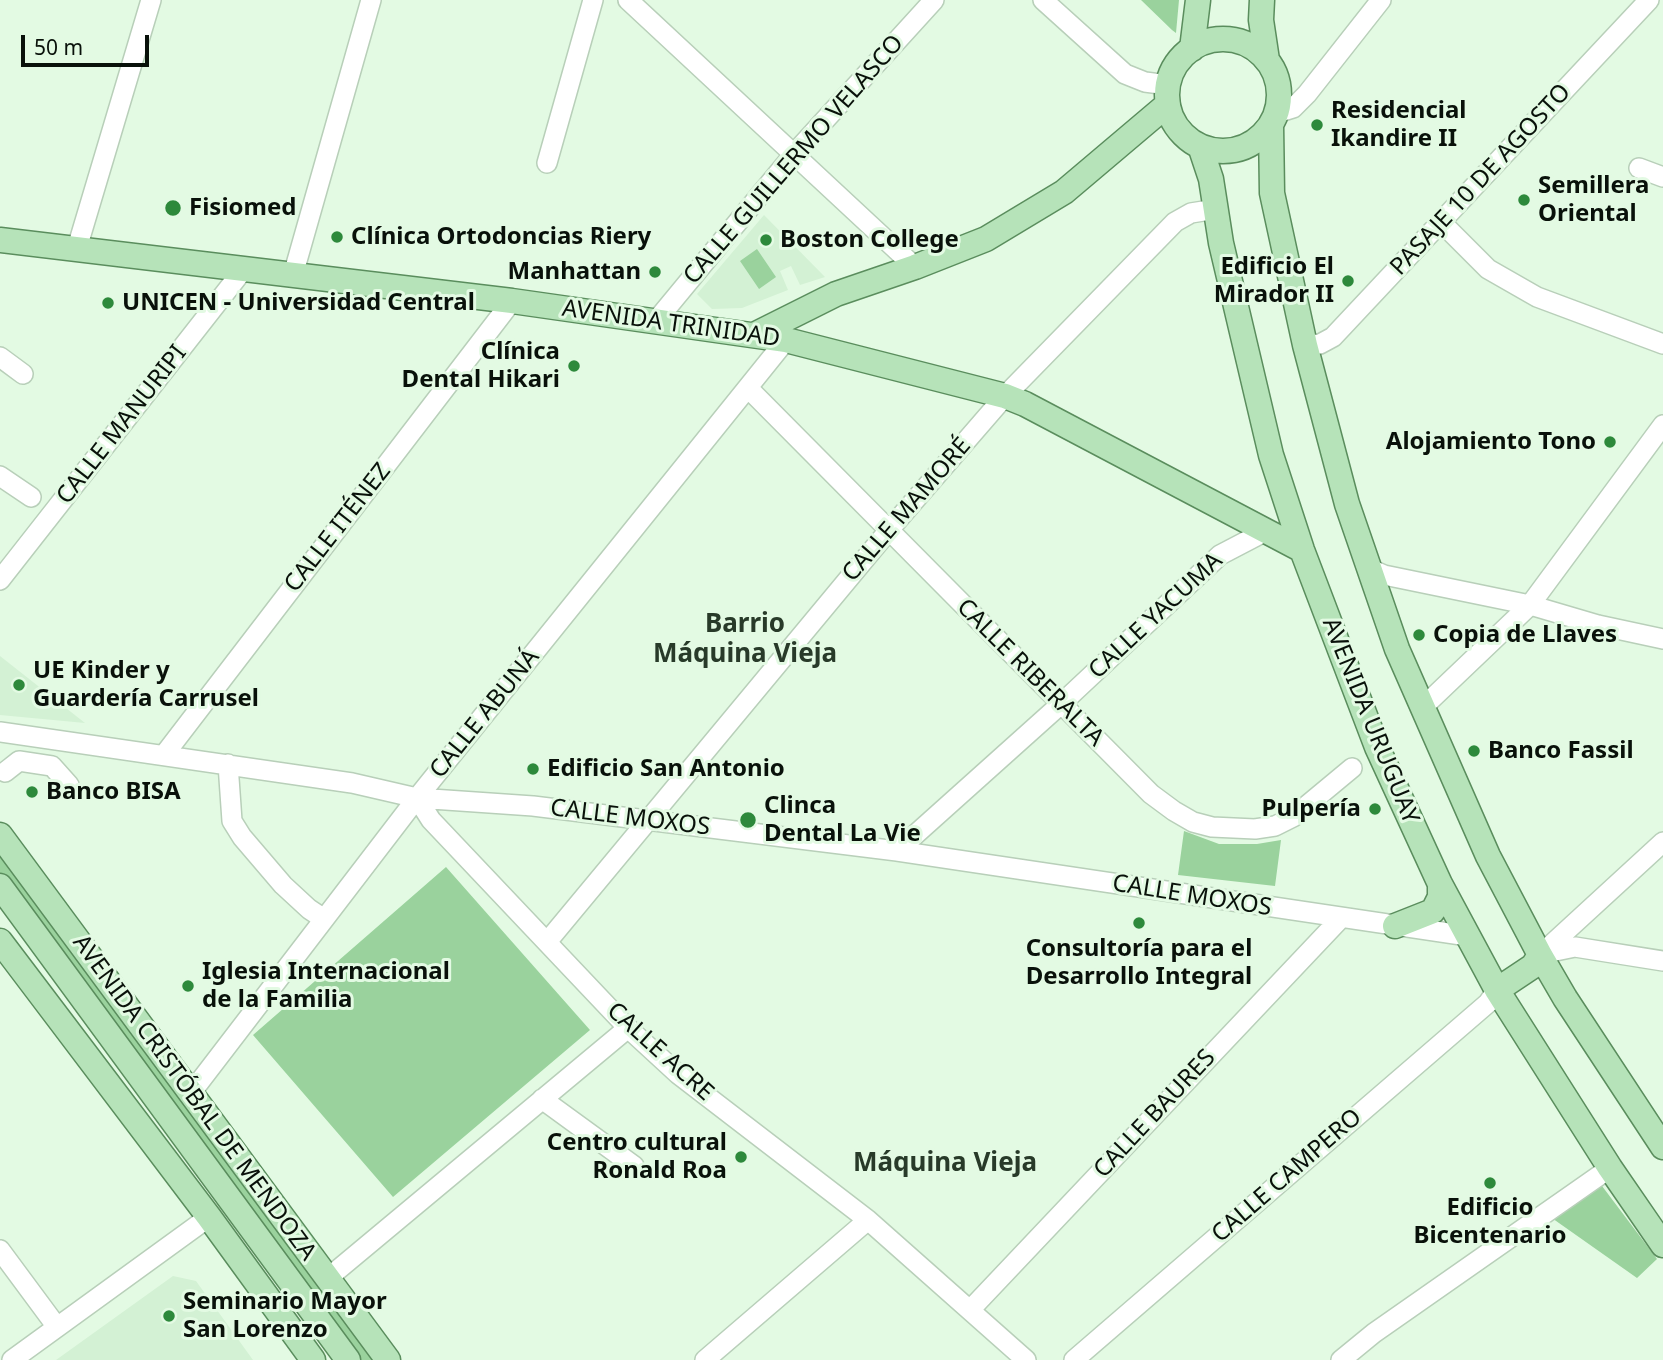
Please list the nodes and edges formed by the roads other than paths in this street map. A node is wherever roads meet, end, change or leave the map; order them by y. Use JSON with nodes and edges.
{"nodes":[{"id":1,"x":151,"y":0,"type":"edge"},
{"id":2,"x":371,"y":0,"type":"edge"},
{"id":3,"x":593,"y":0,"type":"edge"},
{"id":4,"x":628,"y":0,"type":"edge"},
{"id":5,"x":934,"y":0,"type":"edge"},
{"id":6,"x":1042,"y":0,"type":"edge"},
{"id":7,"x":1198,"y":0,"type":"edge"},
{"id":8,"x":1262,"y":0,"type":"edge"},
{"id":9,"x":1649,"y":0,"type":"edge"},
{"id":10,"x":1381,"y":1,"type":"edge"},
{"id":11,"x":1192,"y":49,"type":"junction"},
{"id":12,"x":1266,"y":60,"type":"junction"},
{"id":13,"x":1168,"y":95,"type":"junction"},
{"id":14,"x":1274,"y":119,"type":"junction"},
{"id":15,"x":1200,"y":146,"type":"junction"},
{"id":16,"x":794,"y":154,"type":"junction"},
{"id":17,"x":547,"y":163,"type":"dead end"},
{"id":18,"x":1639,"y":168,"type":"dead end"},
{"id":19,"x":1663,"y":177,"type":"edge"},
{"id":20,"x":1216,"y":209,"type":"junction"},
{"id":21,"x":1442,"y":223,"type":"junction"},
{"id":22,"x":0,"y":240,"type":"edge"},
{"id":23,"x":77,"y":248,"type":"junction"},
{"id":24,"x":915,"y":267,"type":"junction"},
{"id":25,"x":243,"y":270,"type":"junction"},
{"id":26,"x":293,"y":275,"type":"junction"},
{"id":27,"x":836,"y":294,"type":"junction"},
{"id":28,"x":512,"y":301,"type":"junction"},
{"id":29,"x":656,"y":321,"type":"junction"},
{"id":30,"x":754,"y":335,"type":"junction"},
{"id":31,"x":786,"y":340,"type":"junction"},
{"id":32,"x":1663,"y":344,"type":"edge"},
{"id":33,"x":1305,"y":345,"type":"junction"},
{"id":34,"x":844,"y":355,"type":"junction"},
{"id":35,"x":0,"y":357,"type":"edge"},
{"id":36,"x":23,"y":374,"type":"dead end"},
{"id":37,"x":748,"y":388,"type":"junction"},
{"id":38,"x":1005,"y":396,"type":"junction"},
{"id":39,"x":1663,"y":425,"type":"edge"},
{"id":40,"x":0,"y":476,"type":"edge"},
{"id":41,"x":32,"y":497,"type":"dead end"},
{"id":42,"x":889,"y":530,"type":"junction"},
{"id":43,"x":1266,"y":531,"type":"junction"},
{"id":44,"x":1302,"y":550,"type":"junction"},
{"id":45,"x":1368,"y":568,"type":"junction"},
{"id":46,"x":0,"y":580,"type":"edge"},
{"id":47,"x":1530,"y":605,"type":"junction"},
{"id":48,"x":1663,"y":639,"type":"edge"},
{"id":49,"x":1061,"y":704,"type":"junction"},
{"id":50,"x":1423,"y":707,"type":"junction"},
{"id":51,"x":0,"y":732,"type":"edge"},
{"id":52,"x":163,"y":755,"type":"junction"},
{"id":53,"x":228,"y":764,"type":"junction"},
{"id":54,"x":1352,"y":768,"type":"dead end"},
{"id":55,"x":5,"y":772,"type":"dead end"},
{"id":56,"x":68,"y":785,"type":"dead end"},
{"id":57,"x":417,"y":798,"type":"junction"},
{"id":58,"x":647,"y":819,"type":"junction"},
{"id":59,"x":0,"y":835,"type":"edge"},
{"id":60,"x":1663,"y":842,"type":"edge"},
{"id":61,"x":897,"y":851,"type":"junction"},
{"id":62,"x":1440,"y":884,"type":"junction"},
{"id":63,"x":0,"y":886,"type":"edge"},
{"id":64,"x":1341,"y":918,"type":"junction"},
{"id":65,"x":324,"y":919,"type":"junction"},
{"id":66,"x":1395,"y":926,"type":"junction"},
{"id":67,"x":1468,"y":936,"type":"junction"},
{"id":68,"x":0,"y":941,"type":"edge"},
{"id":69,"x":547,"y":942,"type":"junction"},
{"id":70,"x":1540,"y":955,"type":"junction"},
{"id":71,"x":1663,"y":961,"type":"edge"},
{"id":72,"x":1497,"y":990,"type":"junction"},
{"id":73,"x":628,"y":1028,"type":"junction"},
{"id":74,"x":191,"y":1093,"type":"junction"},
{"id":75,"x":542,"y":1100,"type":"junction"},
{"id":76,"x":1659,"y":1134,"type":"edge"},
{"id":77,"x":634,"y":1166,"type":"dead end"},
{"id":78,"x":1610,"y":1168,"type":"junction"},
{"id":79,"x":209,"y":1217,"type":"junction"},
{"id":80,"x":868,"y":1220,"type":"junction"},
{"id":81,"x":1663,"y":1245,"type":"edge"},
{"id":82,"x":0,"y":1250,"type":"edge"},
{"id":83,"x":328,"y":1278,"type":"junction"},
{"id":84,"x":970,"y":1310,"type":"junction"},
{"id":85,"x":57,"y":1327,"type":"junction"},
{"id":86,"x":12,"y":1360,"type":"edge"},
{"id":87,"x":313,"y":1360,"type":"edge"},
{"id":88,"x":348,"y":1360,"type":"edge"},
{"id":89,"x":388,"y":1360,"type":"edge"},
{"id":90,"x":705,"y":1360,"type":"edge"},
{"id":91,"x":1026,"y":1360,"type":"edge"},
{"id":92,"x":1074,"y":1360,"type":"edge"},
{"id":93,"x":1341,"y":1360,"type":"edge"}],
"edges":[{"from":1,"to":23,"type":"street"},
{"from":2,"to":26,"type":"street"},
{"from":3,"to":17,"type":"street"},
{"from":4,"to":16,"type":"street"},
{"from":5,"to":16,"type":"street","name":"CALLE GUILLERMO VELASCO"},
{"from":6,"to":13,"type":"street"},
{"from":7,"to":11,"type":"main road"},
{"from":8,"to":12,"type":"main road"},
{"from":9,"to":21,"type":"street","name":"PASAJE 10 DE AGOSTO"},
{"from":10,"to":14,"type":"street"},
{"from":11,"to":12,"type":"main road"},
{"from":11,"to":13,"type":"main road"},
{"from":12,"to":14,"type":"main road"},
{"from":13,"to":15,"type":"main road"},
{"from":13,"to":24,"type":"main road"},
{"from":14,"to":15,"type":"main road"},
{"from":14,"to":33,"type":"main road"},
{"from":15,"to":20,"type":"main road","name":"AVENIDA URUGUAY"},
{"from":16,"to":24,"type":"street"},
{"from":16,"to":29,"type":"street","name":"CALLE GUILLERMO VELASCO"},
{"from":18,"to":19,"type":"street"},
{"from":20,"to":38,"type":"street","name":"CALLE MAMORÉ"},
{"from":20,"to":44,"type":"main road","name":"AVENIDA URUGUAY"},
{"from":21,"to":32,"type":"street"},
{"from":21,"to":33,"type":"street","name":"PASAJE 10 DE AGOSTO"},
{"from":22,"to":23,"type":"main road","name":"AVENIDA TRINIDAD"},
{"from":23,"to":25,"type":"main road","name":"AVENIDA TRINIDAD"},
{"from":24,"to":27,"type":"main road"},
{"from":25,"to":26,"type":"main road","name":"AVENIDA TRINIDAD"},
{"from":25,"to":46,"type":"street","name":"CALLE MANURIPI"},
{"from":26,"to":28,"type":"main road","name":"AVENIDA TRINIDAD"},
{"from":27,"to":30,"type":"main road"},
{"from":27,"to":34,"type":"main road"},
{"from":28,"to":29,"type":"main road","name":"AVENIDA TRINIDAD"},
{"from":28,"to":52,"type":"street","name":"CALLE ITÉNEZ"},
{"from":29,"to":30,"type":"main road","name":"AVENIDA TRINIDAD"},
{"from":30,"to":31,"type":"main road","name":"AVENIDA TRINIDAD"},
{"from":31,"to":34,"type":"main road","name":"AVENIDA TRINIDAD"},
{"from":31,"to":37,"type":"street","name":"CALLE ABUNÁ"},
{"from":33,"to":45,"type":"main road"},
{"from":34,"to":38,"type":"main road","name":"AVENIDA TRINIDAD"},
{"from":35,"to":36,"type":"street"},
{"from":37,"to":42,"type":"street","name":"CALLE RIBERALTA"},
{"from":37,"to":57,"type":"street","name":"CALLE ABUNÁ"},
{"from":38,"to":42,"type":"street","name":"CALLE MAMORÉ"},
{"from":38,"to":43,"type":"main road","name":"AVENIDA TRINIDAD"},
{"from":39,"to":47,"type":"street"},
{"from":40,"to":41,"type":"street"},
{"from":42,"to":49,"type":"street","name":"CALLE RIBERALTA"},
{"from":42,"to":58,"type":"street","name":"CALLE MAMORÉ"},
{"from":43,"to":44,"type":"main road","name":"AVENIDA TRINIDAD"},
{"from":43,"to":49,"type":"street","name":"CALLE YACUMA"},
{"from":44,"to":62,"type":"main road","name":"AVENIDA URUGUAY"},
{"from":45,"to":47,"type":"street"},
{"from":45,"to":50,"type":"main road"},
{"from":47,"to":48,"type":"street"},
{"from":47,"to":50,"type":"street"},
{"from":49,"to":54,"type":"street","name":"CALLE RIBERALTA"},
{"from":49,"to":61,"type":"street","name":"CALLE YACUMA"},
{"from":50,"to":70,"type":"main road"},
{"from":51,"to":52,"type":"street","name":"CALLE MOXOS"},
{"from":52,"to":53,"type":"street","name":"CALLE MOXOS"},
{"from":53,"to":57,"type":"street","name":"CALLE MOXOS"},
{"from":53,"to":65,"type":"street"},
{"from":55,"to":56,"type":"street"},
{"from":57,"to":58,"type":"street","name":"CALLE MOXOS"},
{"from":57,"to":65,"type":"street","name":"CALLE ABUNÁ"},
{"from":57,"to":69,"type":"street","name":"CALLE ACRE"},
{"from":58,"to":61,"type":"street","name":"CALLE MOXOS"},
{"from":58,"to":69,"type":"street","name":"CALLE MAMORÉ"},
{"from":59,"to":74,"type":"main road","name":"AVENIDA CRISTÓBAL DE MENDOZA"},
{"from":60,"to":70,"type":"street"},
{"from":61,"to":64,"type":"street","name":"CALLE MOXOS"},
{"from":62,"to":66,"type":"main road"},
{"from":62,"to":67,"type":"main road","name":"AVENIDA URUGUAY"},
{"from":63,"to":88,"type":"main road","name":"AVENIDA CRISTÓBAL DE MENDOZA"},
{"from":64,"to":66,"type":"street","name":"CALLE MOXOS"},
{"from":64,"to":84,"type":"street","name":"CALLE BAURES"},
{"from":65,"to":74,"type":"street","name":"CALLE ABUNÁ"},
{"from":66,"to":67,"type":"street","name":"CALLE MOXOS"},
{"from":67,"to":72,"type":"main road","name":"AVENIDA URUGUAY"},
{"from":68,"to":79,"type":"main road"},
{"from":69,"to":73,"type":"street","name":"CALLE ACRE"},
{"from":70,"to":71,"type":"street"},
{"from":70,"to":72,"type":"main road"},
{"from":70,"to":76,"type":"main road"},
{"from":72,"to":78,"type":"main road","name":"AVENIDA URUGUAY"},
{"from":72,"to":92,"type":"street","name":"CALLE CAMPERO"},
{"from":73,"to":75,"type":"street"},
{"from":73,"to":80,"type":"street","name":"CALLE ACRE"},
{"from":74,"to":83,"type":"main road","name":"AVENIDA CRISTÓBAL DE MENDOZA"},
{"from":75,"to":77,"type":"street"},
{"from":75,"to":83,"type":"street"},
{"from":78,"to":81,"type":"main road","name":"AVENIDA URUGUAY"},
{"from":78,"to":93,"type":"street"},
{"from":79,"to":85,"type":"street"},
{"from":79,"to":87,"type":"main road"},
{"from":80,"to":84,"type":"street","name":"CALLE ACRE"},
{"from":80,"to":90,"type":"street"},
{"from":82,"to":85,"type":"street"},
{"from":83,"to":89,"type":"main road","name":"AVENIDA CRISTÓBAL DE MENDOZA"},
{"from":84,"to":91,"type":"street","name":"CALLE ACRE"},
{"from":85,"to":86,"type":"street"}]}
